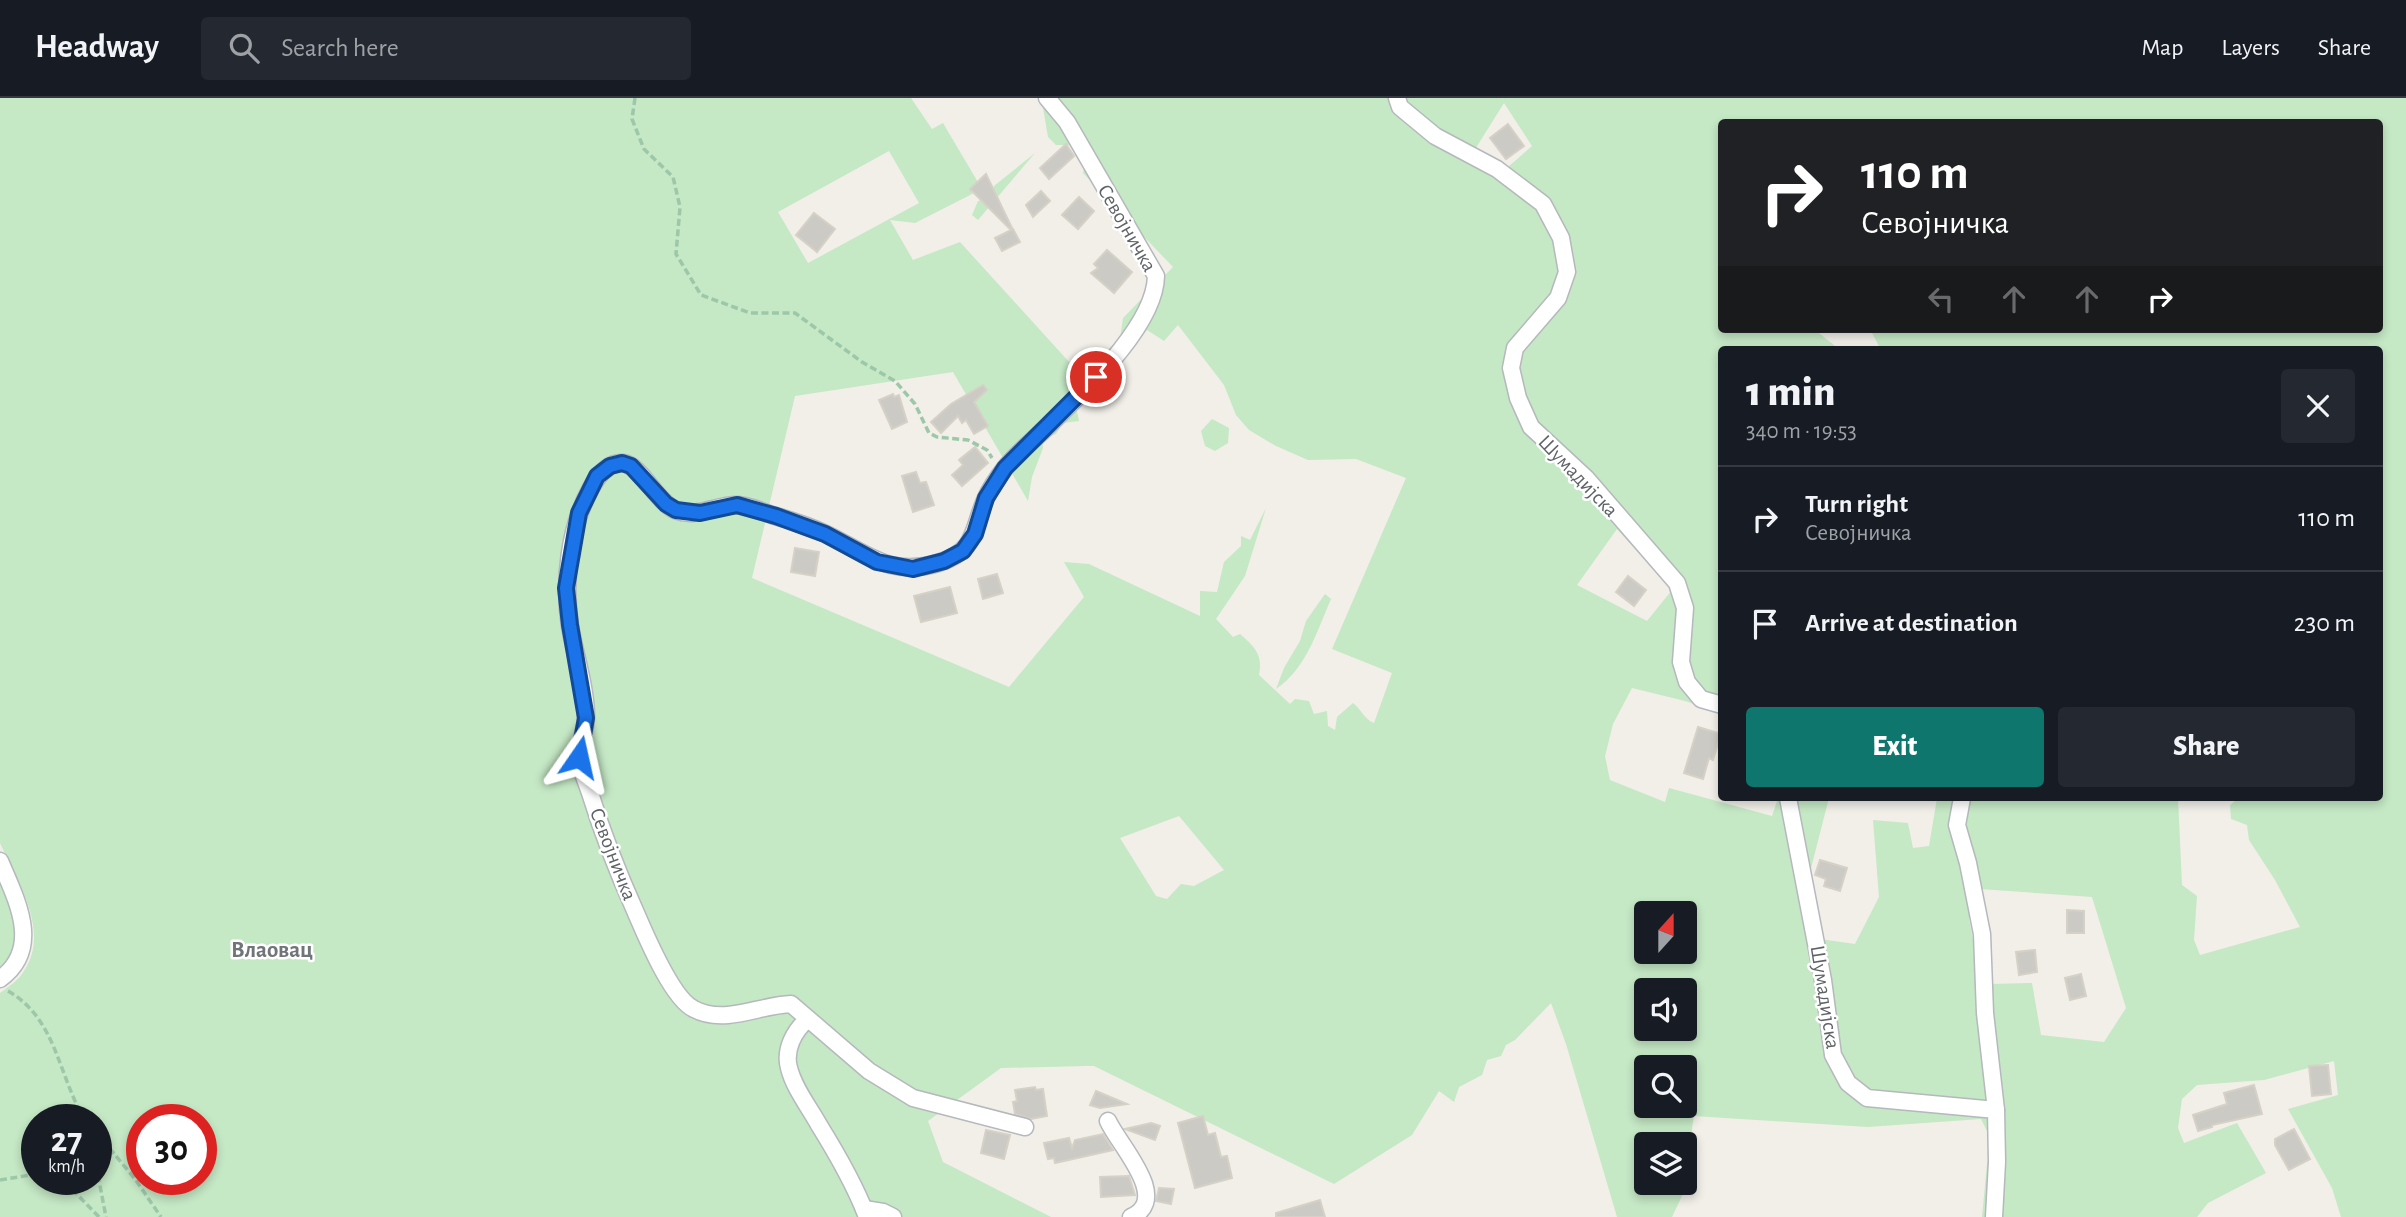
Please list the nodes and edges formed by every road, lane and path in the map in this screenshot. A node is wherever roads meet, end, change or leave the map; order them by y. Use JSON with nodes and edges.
{"nodes":[{"id":1,"x":635,"y":98,"type":"edge"},
{"id":2,"x":1048,"y":98,"type":"edge"},
{"id":3,"x":1396,"y":98,"type":"edge"},
{"id":4,"x":995,"y":484,"type":"junction"},
{"id":5,"x":1718,"y":704,"type":"edge"},
{"id":6,"x":1789,"y":801,"type":"edge"},
{"id":7,"x":1961,"y":801,"type":"edge"},
{"id":8,"x":0,"y":861,"type":"edge"},
{"id":9,"x":0,"y":979,"type":"edge"},
{"id":10,"x":0,"y":986,"type":"edge"},
{"id":11,"x":807,"y":1020,"type":"junction"},
{"id":12,"x":78,"y":1104,"type":"edge"},
{"id":13,"x":1996,"y":1110,"type":"junction"},
{"id":14,"x":1108,"y":1121,"type":"dead end"},
{"id":15,"x":1025,"y":1127,"type":"dead end"},
{"id":16,"x":112,"y":1151,"type":"edge"},
{"id":17,"x":21,"y":1177,"type":"edge"},
{"id":18,"x":0,"y":1180,"type":"edge"},
{"id":19,"x":78,"y":1195,"type":"edge"},
{"id":20,"x":102,"y":1195,"type":"edge"},
{"id":21,"x":865,"y":1213,"type":"edge"},
{"id":22,"x":99,"y":1217,"type":"edge"},
{"id":23,"x":106,"y":1217,"type":"edge"},
{"id":24,"x":161,"y":1217,"type":"edge"},
{"id":25,"x":893,"y":1217,"type":"edge"},
{"id":26,"x":1130,"y":1217,"type":"edge"},
{"id":27,"x":1994,"y":1217,"type":"edge"}],
"edges":[{"from":1,"to":4,"type":"path"},
{"from":2,"to":4,"type":"street","name":"Севојничка"},
{"from":3,"to":5,"type":"street","name":"Шумадијска"},
{"from":4,"to":11,"type":"street","name":"Севојничка"},
{"from":6,"to":13,"type":"street","name":"Шумадијска"},
{"from":7,"to":13,"type":"street"},
{"from":8,"to":9,"type":"street"},
{"from":10,"to":12,"type":"path"},
{"from":11,"to":15,"type":"street"},
{"from":11,"to":21,"type":"street"},
{"from":13,"to":27,"type":"street"},
{"from":14,"to":26,"type":"street"},
{"from":16,"to":24,"type":"path"},
{"from":17,"to":18,"type":"path"},
{"from":19,"to":22,"type":"path"},
{"from":20,"to":23,"type":"path"},
{"from":21,"to":25,"type":"street"}]}
